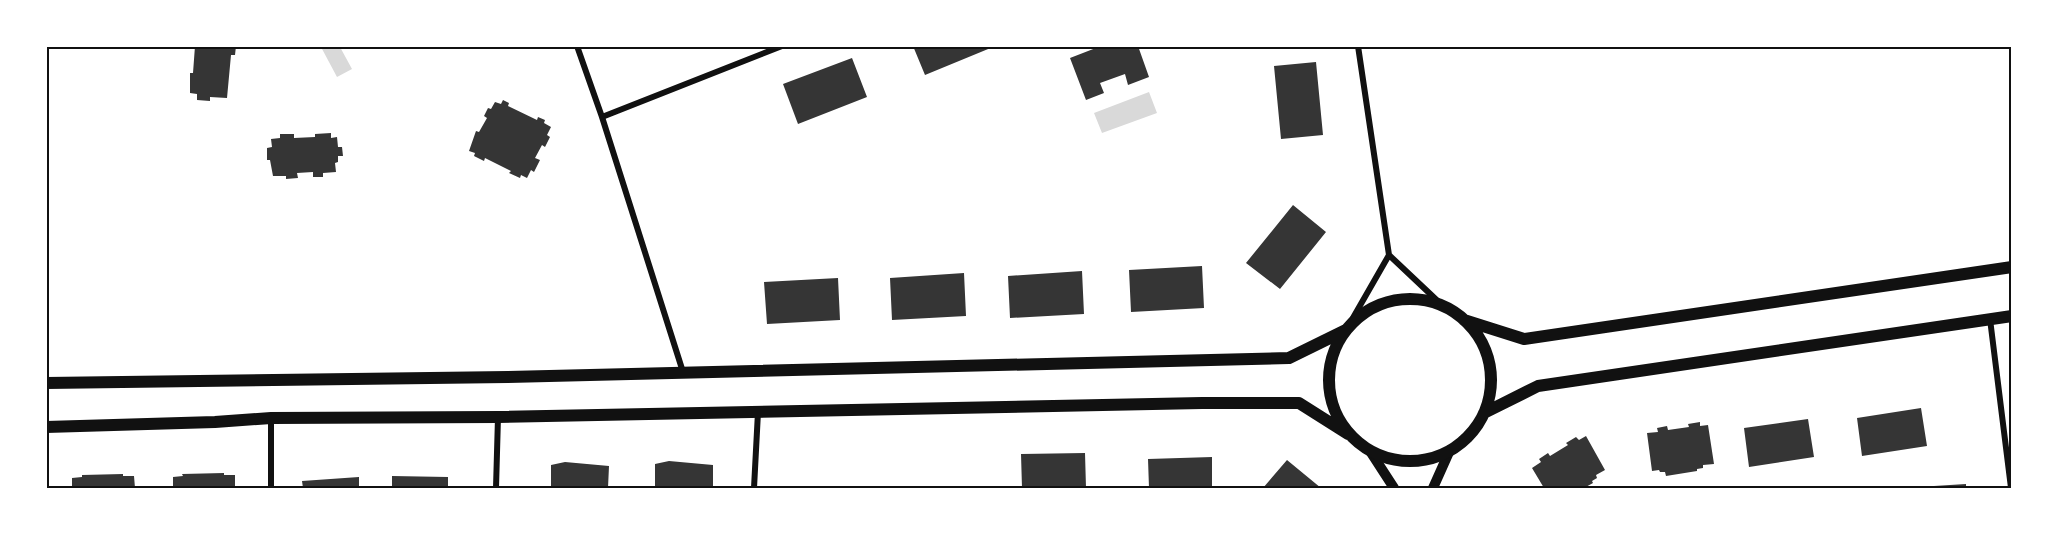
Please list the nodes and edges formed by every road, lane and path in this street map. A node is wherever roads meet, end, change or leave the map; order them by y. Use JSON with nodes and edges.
{"nodes":[{"id":1,"x":577,"y":46,"type":"edge"},
{"id":2,"x":782,"y":46,"type":"edge"},
{"id":3,"x":1358,"y":46,"type":"edge"},
{"id":4,"x":602,"y":117,"type":"junction"},
{"id":5,"x":1389,"y":255,"type":"junction"},
{"id":6,"x":2012,"y":267,"type":"edge"},
{"id":7,"x":1443,"y":306,"type":"junction"},
{"id":8,"x":2012,"y":316,"type":"edge"},
{"id":9,"x":1990,"y":319,"type":"junction"},
{"id":10,"x":1464,"y":320,"type":"junction"},
{"id":11,"x":1346,"y":330,"type":"junction"},
{"id":12,"x":684,"y":373,"type":"junction"},
{"id":13,"x":46,"y":382,"type":"edge"},
{"id":14,"x":758,"y":412,"type":"junction"},
{"id":15,"x":1484,"y":413,"type":"junction"},
{"id":16,"x":498,"y":417,"type":"junction"},
{"id":17,"x":271,"y":418,"type":"junction"},
{"id":18,"x":46,"y":427,"type":"edge"},
{"id":19,"x":1348,"y":434,"type":"junction"},
{"id":20,"x":1450,"y":450,"type":"junction"},
{"id":21,"x":1370,"y":452,"type":"junction"},
{"id":22,"x":271,"y":489,"type":"edge"},
{"id":23,"x":496,"y":489,"type":"edge"},
{"id":24,"x":754,"y":489,"type":"edge"},
{"id":25,"x":1394,"y":489,"type":"edge"},
{"id":26,"x":1433,"y":489,"type":"edge"},
{"id":27,"x":2011,"y":489,"type":"edge"}],
"edges":[{"from":1,"to":4,"type":"street"},
{"from":2,"to":4,"type":"street"},
{"from":3,"to":5,"type":"street"},
{"from":4,"to":12,"type":"street"},
{"from":5,"to":7,"type":"street"},
{"from":5,"to":11,"type":"street"},
{"from":6,"to":10,"type":"main road"},
{"from":7,"to":10,"type":"main road"},
{"from":7,"to":11,"type":"main road"},
{"from":8,"to":9,"type":"main road"},
{"from":9,"to":15,"type":"main road"},
{"from":9,"to":27,"type":"street"},
{"from":10,"to":15,"type":"main road"},
{"from":11,"to":12,"type":"main road"},
{"from":11,"to":19,"type":"main road"},
{"from":12,"to":13,"type":"main road"},
{"from":14,"to":16,"type":"main road"},
{"from":14,"to":19,"type":"main road"},
{"from":14,"to":24,"type":"street"},
{"from":15,"to":20,"type":"main road"},
{"from":16,"to":17,"type":"main road"},
{"from":16,"to":23,"type":"street"},
{"from":17,"to":18,"type":"main road"},
{"from":17,"to":22,"type":"street"},
{"from":19,"to":21,"type":"main road"},
{"from":20,"to":21,"type":"main road"},
{"from":20,"to":26,"type":"main road"},
{"from":21,"to":25,"type":"main road"}]}
